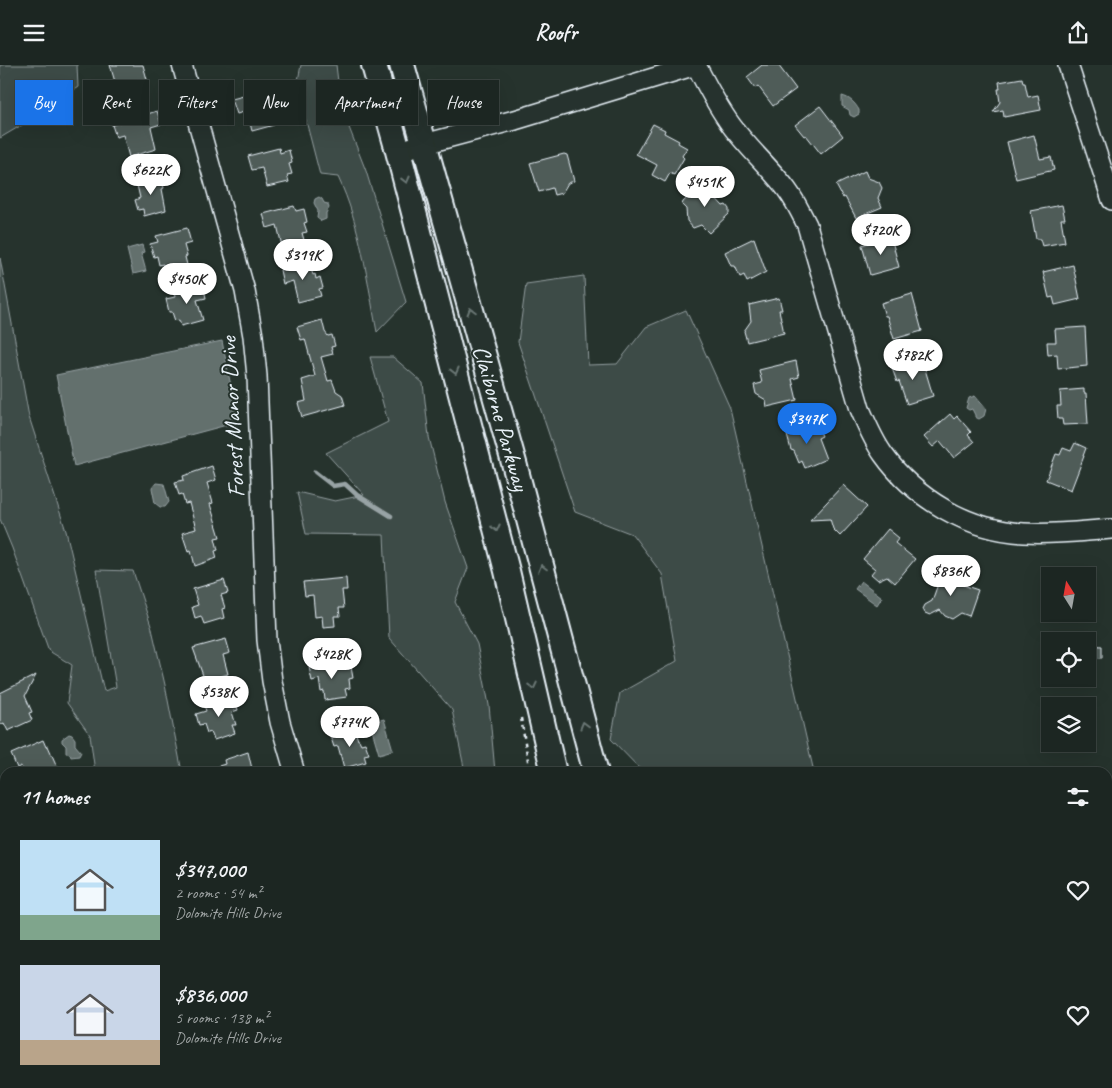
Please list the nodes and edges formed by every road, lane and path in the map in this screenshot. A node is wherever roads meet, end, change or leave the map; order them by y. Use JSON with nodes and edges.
{"nodes":[{"id":1,"x":182,"y":65,"type":"edge"},
{"id":2,"x":374,"y":65,"type":"edge"},
{"id":3,"x":402,"y":65,"type":"edge"},
{"id":4,"x":696,"y":65,"type":"edge"},
{"id":5,"x":1068,"y":65,"type":"edge"},
{"id":6,"x":424,"y":144,"type":"junction"},
{"id":7,"x":398,"y":151,"type":"junction"},
{"id":8,"x":1112,"y":200,"type":"edge"},
{"id":9,"x":1112,"y":529,"type":"edge"},
{"id":10,"x":293,"y":767,"type":"edge"},
{"id":11,"x":553,"y":767,"type":"edge"},
{"id":12,"x":594,"y":767,"type":"edge"}],
"edges":[{"from":1,"to":10,"type":"street","name":"Forest Manor Drive"},
{"from":2,"to":7,"type":"main road","name":"Claiborne Parkway"},
{"from":3,"to":6,"type":"main road","name":"Claiborne Parkway"},
{"from":4,"to":6,"type":"street"},
{"from":4,"to":9,"type":"street"},
{"from":5,"to":8,"type":"street"},
{"from":6,"to":7,"type":"street"},
{"from":12,"to":6,"type":"main road","name":"Claiborne Parkway","one_way":true},
{"from":7,"to":11,"type":"main road","name":"Claiborne Parkway","one_way":true}]}
